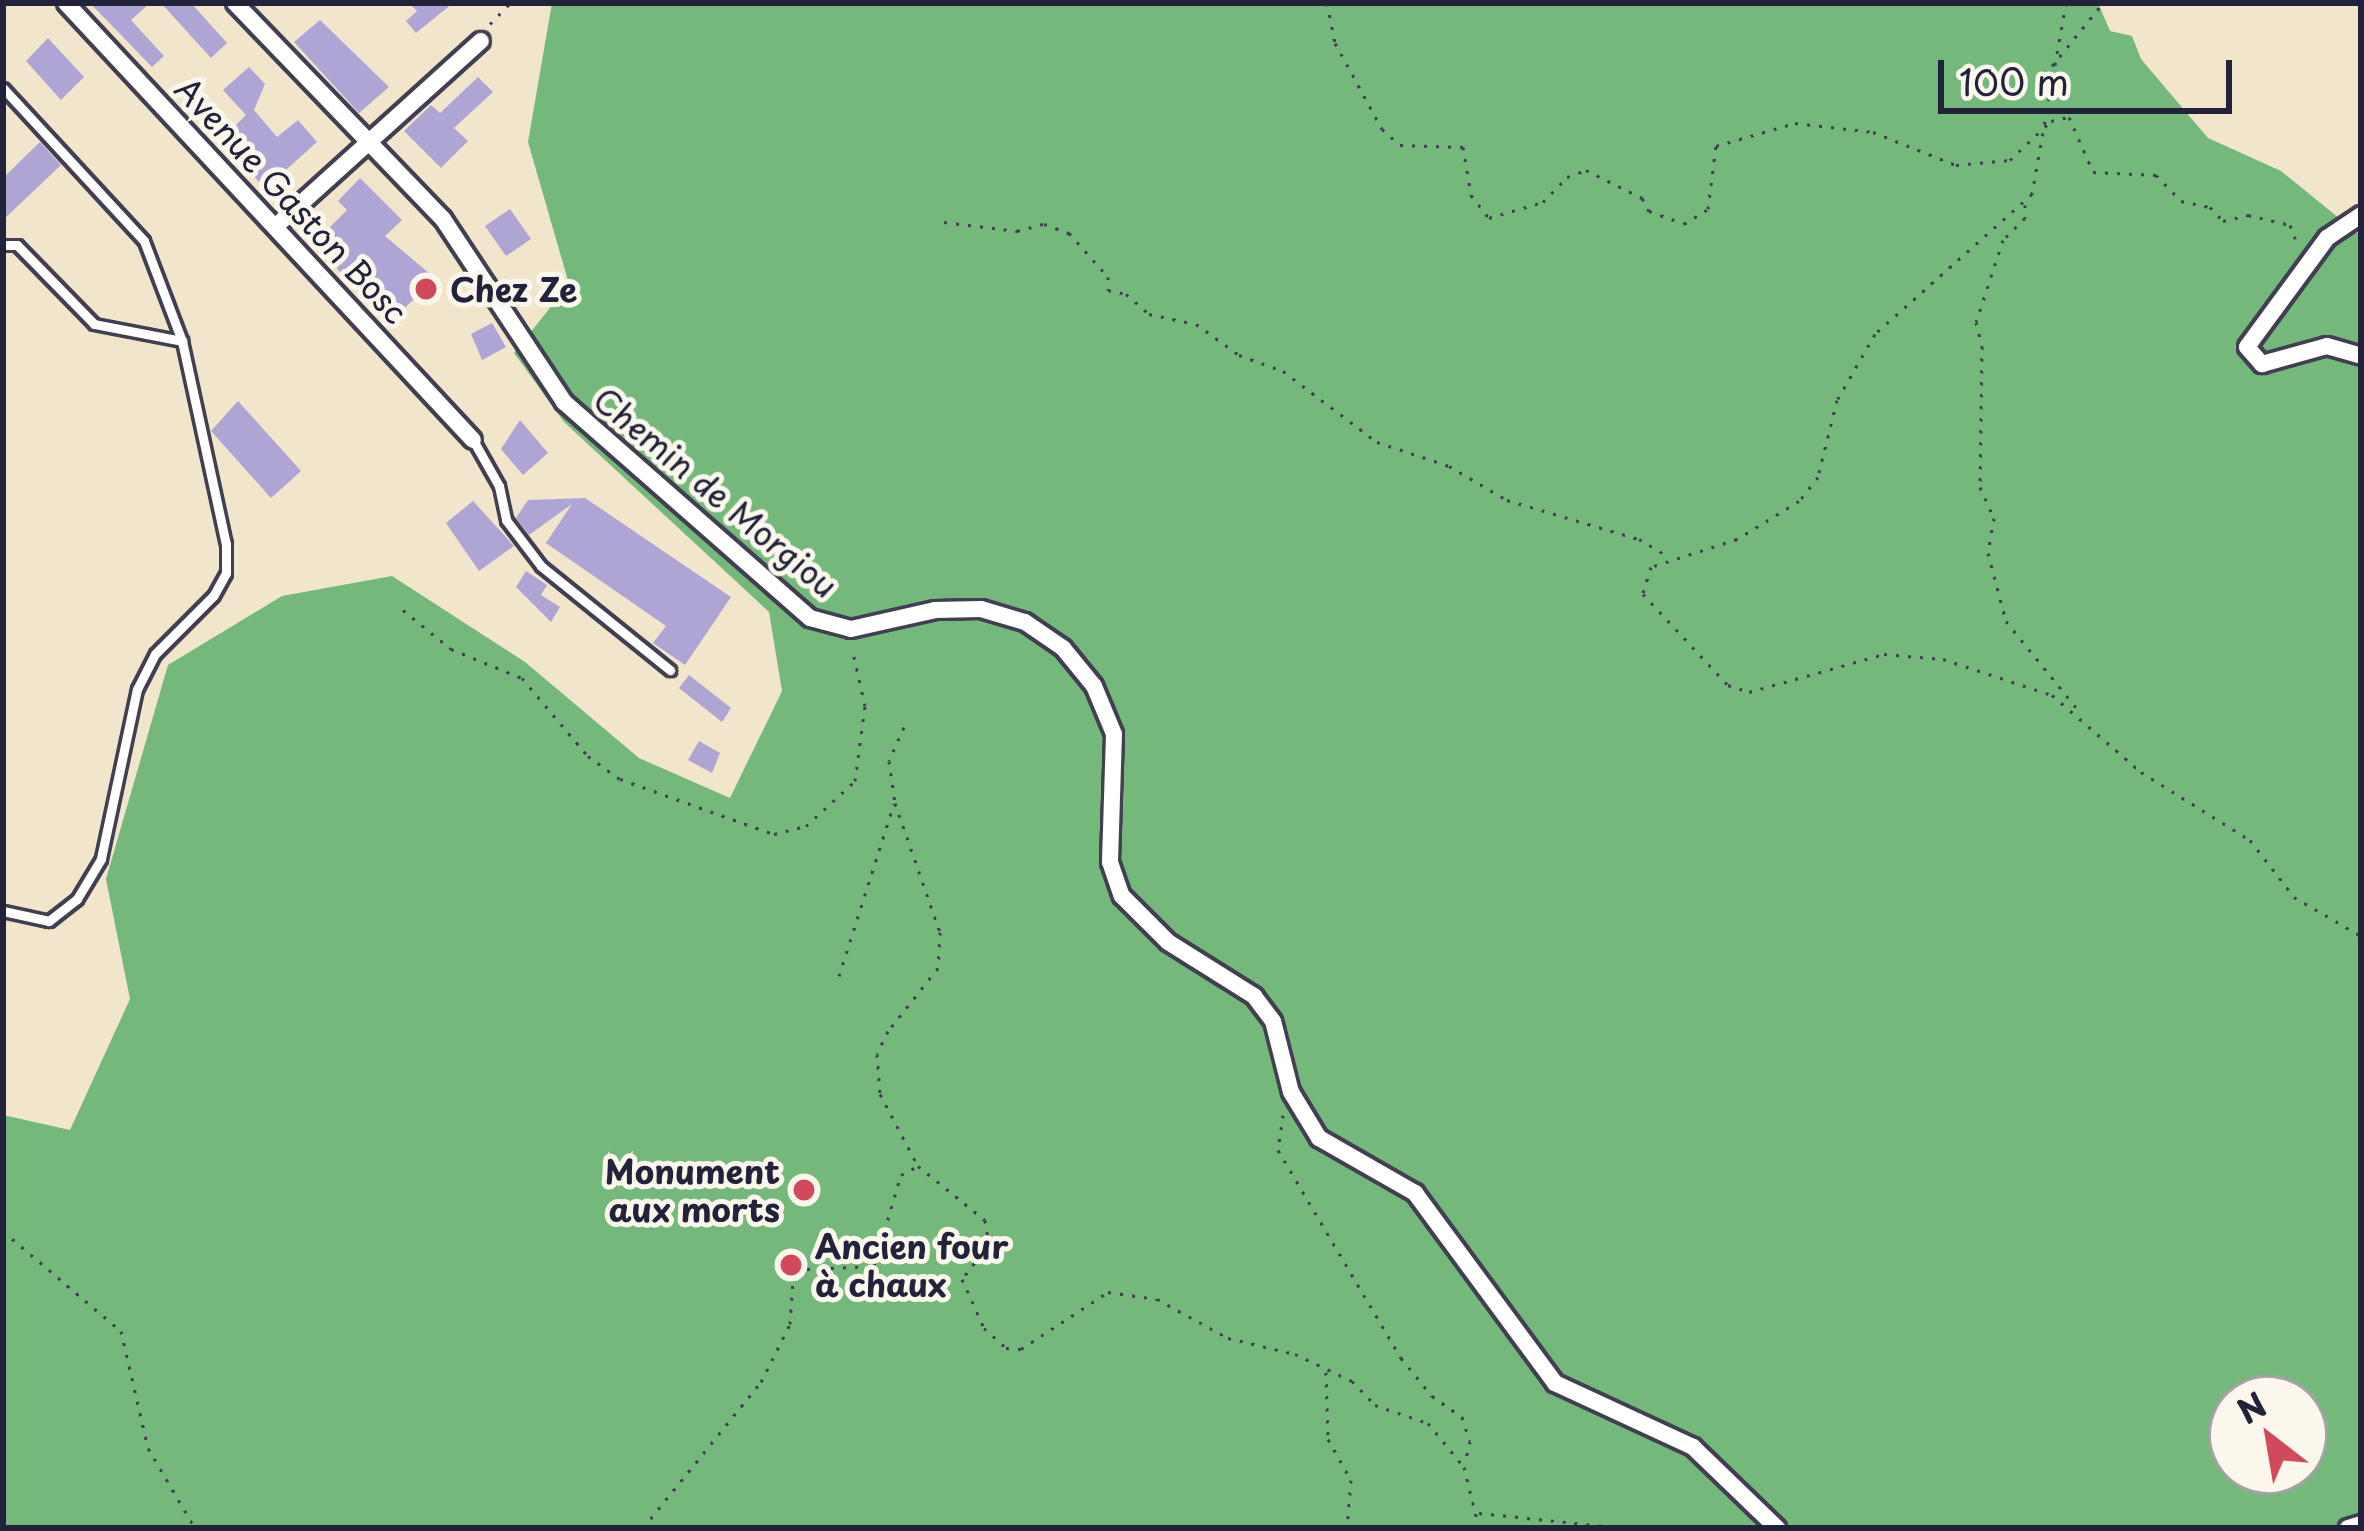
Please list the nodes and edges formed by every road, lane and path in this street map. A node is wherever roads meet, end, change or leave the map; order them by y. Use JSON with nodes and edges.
{"nodes":[{"id":1,"x":66,"y":3,"type":"edge"},
{"id":2,"x":235,"y":3,"type":"edge"},
{"id":3,"x":510,"y":3,"type":"edge"},
{"id":4,"x":1328,"y":3,"type":"edge"},
{"id":5,"x":2066,"y":3,"type":"edge"},
{"id":6,"x":2103,"y":3,"type":"edge"},
{"id":7,"x":481,"y":41,"type":"joint"},
{"id":8,"x":2049,"y":70,"type":"junction"},
{"id":9,"x":3,"y":88,"type":"edge"},
{"id":10,"x":2042,"y":136,"type":"junction"},
{"id":11,"x":366,"y":144,"type":"junction"},
{"id":12,"x":2025,"y":202,"type":"junction"},
{"id":13,"x":2361,"y":215,"type":"edge"},
{"id":14,"x":944,"y":222,"type":"dead end"},
{"id":15,"x":276,"y":226,"type":"junction"},
{"id":16,"x":3,"y":245,"type":"edge"},
{"id":17,"x":2306,"y":264,"type":"junction"},
{"id":18,"x":182,"y":341,"type":"junction"},
{"id":19,"x":2361,"y":356,"type":"edge"},
{"id":20,"x":473,"y":440,"type":"joint"},
{"id":21,"x":1669,"y":556,"type":"junction"},
{"id":22,"x":403,"y":610,"type":"dead end"},
{"id":23,"x":851,"y":628,"type":"junction"},
{"id":24,"x":670,"y":670,"type":"dead end"},
{"id":25,"x":2079,"y":712,"type":"junction"},
{"id":26,"x":904,"y":727,"type":"dead end"},
{"id":27,"x":895,"y":803,"type":"junction"},
{"id":28,"x":3,"y":911,"type":"edge"},
{"id":29,"x":2361,"y":936,"type":"edge"},
{"id":30,"x":839,"y":976,"type":"dead end"},
{"id":31,"x":1288,"y":1084,"type":"junction"},
{"id":32,"x":918,"y":1166,"type":"junction"},
{"id":33,"x":3,"y":1231,"type":"edge"},
{"id":34,"x":1325,"y":1370,"type":"junction"},
{"id":35,"x":1464,"y":1466,"type":"junction"},
{"id":36,"x":1478,"y":1513,"type":"junction"},
{"id":37,"x":2361,"y":1524,"type":"edge"},
{"id":38,"x":195,"y":1528,"type":"edge"},
{"id":39,"x":643,"y":1528,"type":"edge"},
{"id":40,"x":1347,"y":1528,"type":"edge"},
{"id":41,"x":1480,"y":1528,"type":"edge"},
{"id":42,"x":1624,"y":1528,"type":"edge"},
{"id":43,"x":1777,"y":1528,"type":"edge"},
{"id":44,"x":2348,"y":1528,"type":"edge"}],
"edges":[{"from":1,"to":15,"type":"street","name":"Avenue Gaston Bosc"},
{"from":2,"to":11,"type":"street","name":"Chemin de Morgiou"},
{"from":3,"to":7,"type":"path"},
{"from":4,"to":10,"type":"path"},
{"from":5,"to":8,"type":"path"},
{"from":6,"to":8,"type":"path"},
{"from":7,"to":11,"type":"street"},
{"from":8,"to":10,"type":"path"},
{"from":9,"to":18,"type":"lane"},
{"from":10,"to":12,"type":"path"},
{"from":10,"to":17,"type":"path"},
{"from":11,"to":15,"type":"street"},
{"from":11,"to":23,"type":"street","name":"Chemin de Morgiou"},
{"from":12,"to":21,"type":"path"},
{"from":12,"to":25,"type":"path"},
{"from":13,"to":17,"type":"street"},
{"from":14,"to":21,"type":"path"},
{"from":15,"to":20,"type":"street","name":"Avenue Gaston Bosc"},
{"from":16,"to":18,"type":"lane"},
{"from":17,"to":19,"type":"street"},
{"from":18,"to":28,"type":"lane"},
{"from":20,"to":24,"type":"lane"},
{"from":21,"to":25,"type":"path"},
{"from":22,"to":23,"type":"path"},
{"from":23,"to":31,"type":"street","name":"Chemin de Morgiou"},
{"from":25,"to":29,"type":"path"},
{"from":26,"to":27,"type":"path"},
{"from":27,"to":30,"type":"path"},
{"from":27,"to":32,"type":"path"},
{"from":31,"to":35,"type":"path"},
{"from":31,"to":43,"type":"street","name":"Chemin de Morgiou"},
{"from":32,"to":34,"type":"path"},
{"from":32,"to":39,"type":"path"},
{"from":33,"to":38,"type":"path"},
{"from":34,"to":35,"type":"path"},
{"from":34,"to":40,"type":"path"},
{"from":35,"to":36,"type":"path"},
{"from":36,"to":41,"type":"path"},
{"from":36,"to":42,"type":"path"},
{"from":37,"to":44,"type":"street"}]}
